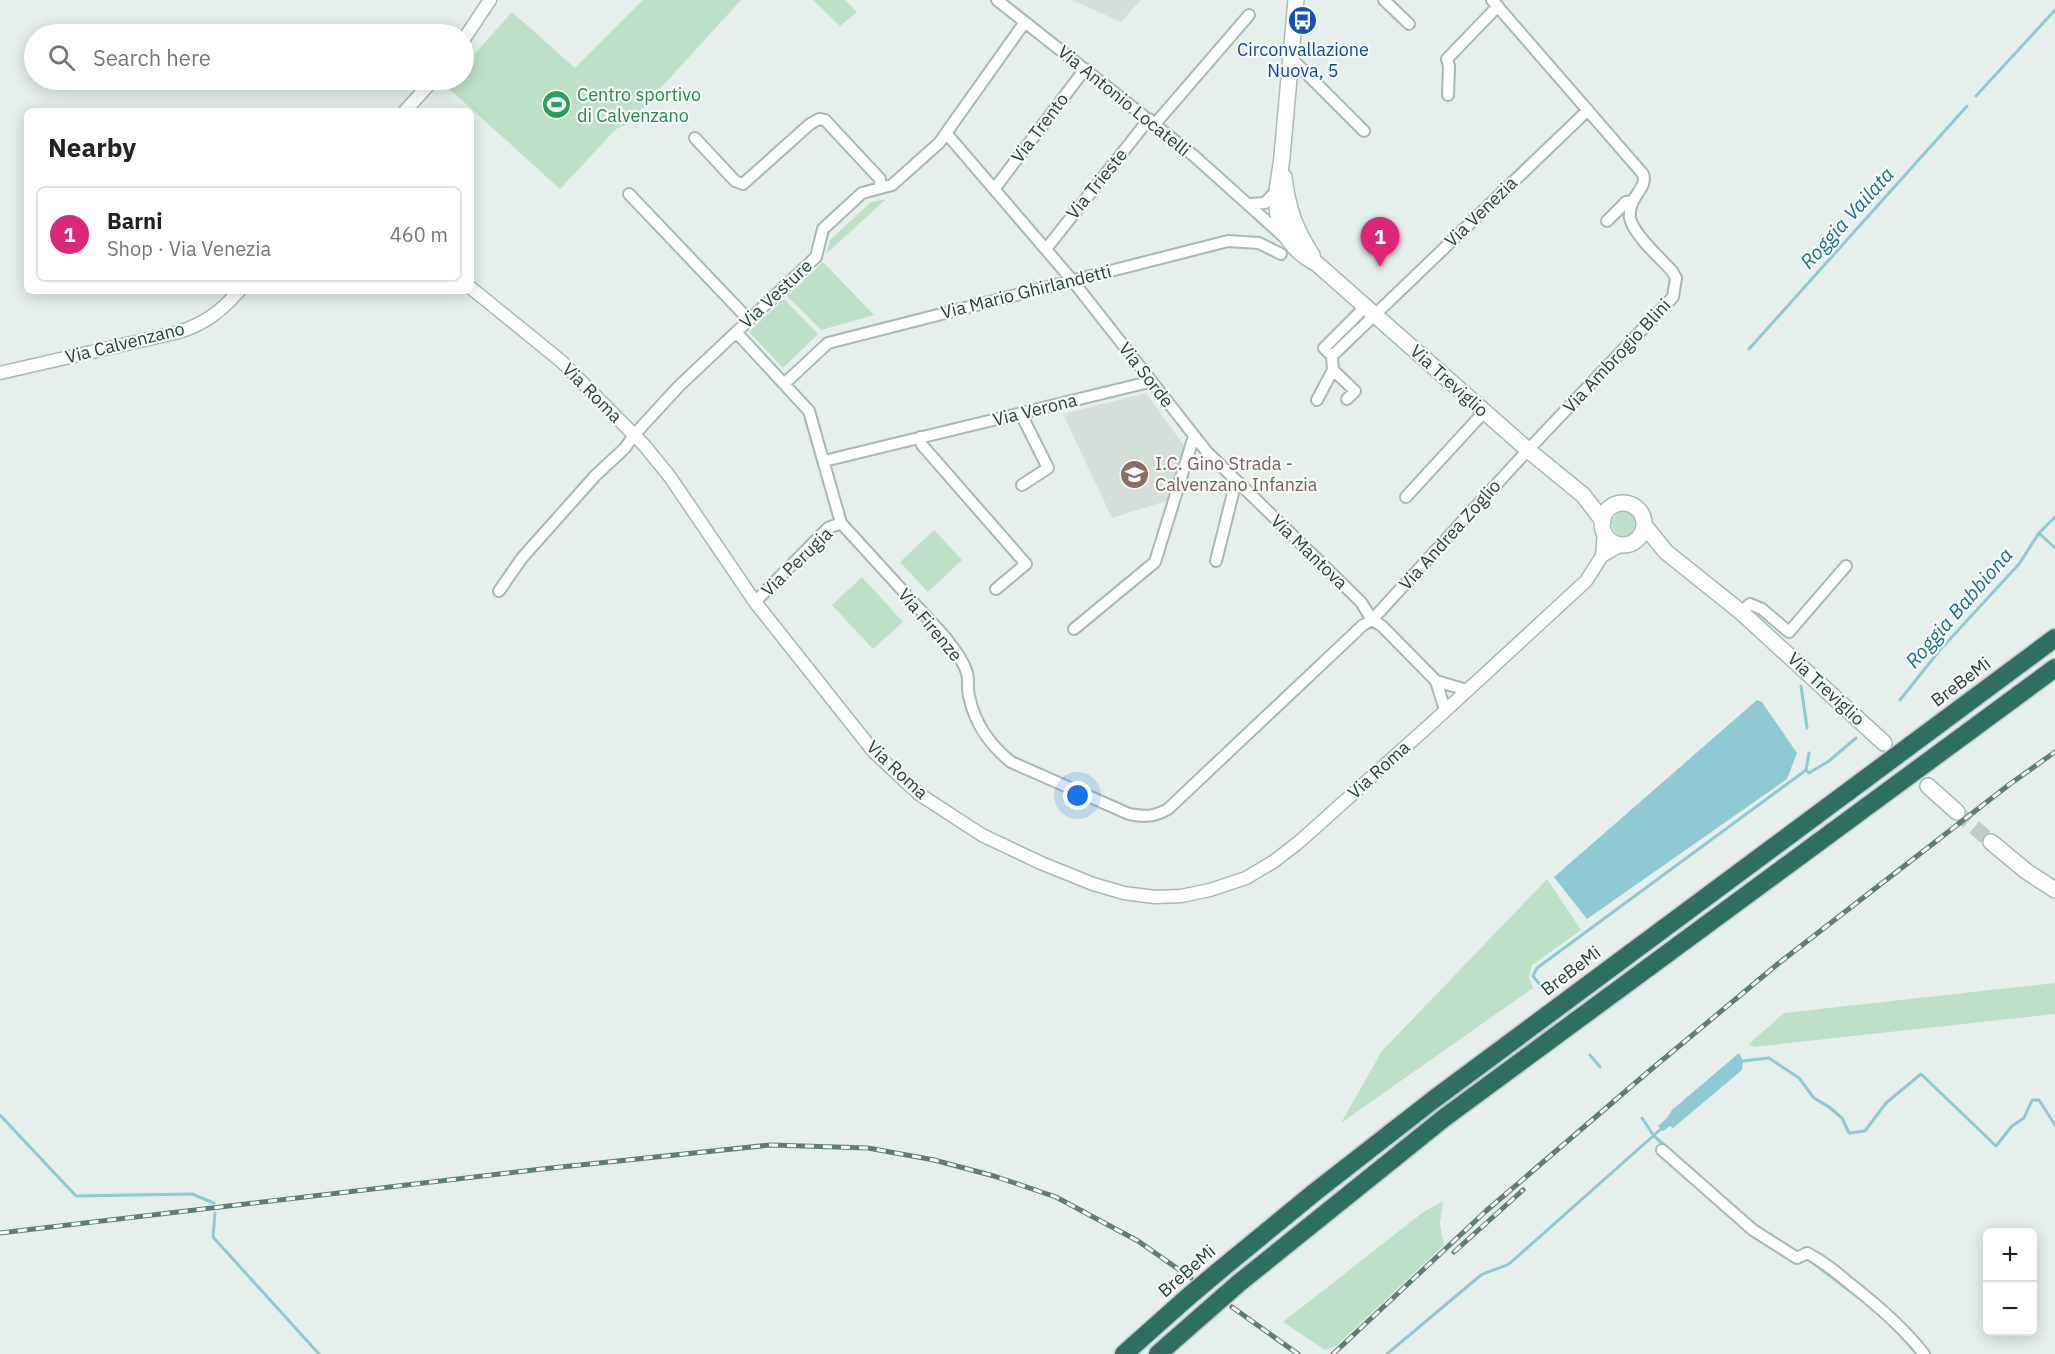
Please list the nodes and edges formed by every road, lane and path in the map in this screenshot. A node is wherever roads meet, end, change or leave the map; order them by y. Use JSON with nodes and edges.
{"nodes":[{"id":1,"x":490,"y":0,"type":"edge"},
{"id":2,"x":997,"y":0,"type":"edge"},
{"id":3,"x":1296,"y":0,"type":"edge"},
{"id":4,"x":1384,"y":0,"type":"edge"},
{"id":5,"x":1495,"y":3,"type":"edge"},
{"id":6,"x":1249,"y":15,"type":"dead end"},
{"id":7,"x":1025,"y":22,"type":"junction"},
{"id":8,"x":474,"y":24,"type":"edge"},
{"id":9,"x":1409,"y":24,"type":"dead end"},
{"id":10,"x":1291,"y":58,"type":"junction"},
{"id":11,"x":1085,"y":69,"type":"junction"},
{"id":12,"x":424,"y":90,"type":"edge"},
{"id":13,"x":1448,"y":95,"type":"dead end"},
{"id":14,"x":408,"y":108,"type":"edge"},
{"id":15,"x":1588,"y":110,"type":"junction"},
{"id":16,"x":1152,"y":121,"type":"junction"},
{"id":17,"x":1364,"y":131,"type":"dead end"},
{"id":18,"x":946,"y":133,"type":"junction"},
{"id":19,"x":695,"y":138,"type":"dead end"},
{"id":20,"x":1282,"y":159,"type":"junction"},
{"id":21,"x":880,"y":188,"type":"junction"},
{"id":22,"x":995,"y":188,"type":"junction"},
{"id":23,"x":1276,"y":192,"type":"junction"},
{"id":24,"x":630,"y":194,"type":"dead end"},
{"id":25,"x":1633,"y":201,"type":"junction"},
{"id":26,"x":1252,"y":206,"type":"junction"},
{"id":27,"x":1607,"y":221,"type":"dead end"},
{"id":28,"x":1286,"y":232,"type":"junction"},
{"id":29,"x":1046,"y":249,"type":"junction"},
{"id":30,"x":1072,"y":280,"type":"junction"},
{"id":31,"x":474,"y":290,"type":"edge"},
{"id":32,"x":236,"y":294,"type":"edge"},
{"id":33,"x":1370,"y":310,"type":"junction"},
{"id":34,"x":749,"y":320,"type":"junction"},
{"id":35,"x":736,"y":332,"type":"junction"},
{"id":36,"x":1333,"y":370,"type":"junction"},
{"id":37,"x":0,"y":373,"type":"edge"},
{"id":38,"x":1150,"y":380,"type":"junction"},
{"id":39,"x":784,"y":384,"type":"junction"},
{"id":40,"x":1347,"y":399,"type":"dead end"},
{"id":41,"x":1317,"y":400,"type":"dead end"},
{"id":42,"x":1484,"y":412,"type":"junction"},
{"id":43,"x":1021,"y":414,"type":"junction"},
{"id":44,"x":634,"y":435,"type":"junction"},
{"id":45,"x":1194,"y":436,"type":"junction"},
{"id":46,"x":920,"y":438,"type":"junction"},
{"id":47,"x":1528,"y":450,"type":"junction"},
{"id":48,"x":824,"y":461,"type":"junction"},
{"id":49,"x":1236,"y":481,"type":"junction"},
{"id":50,"x":1022,"y":484,"type":"dead end"},
{"id":51,"x":1584,"y":495,"type":"junction"},
{"id":52,"x":1406,"y":497,"type":"dead end"},
{"id":53,"x":1614,"y":506,"type":"junction"},
{"id":54,"x":841,"y":523,"type":"junction"},
{"id":55,"x":1644,"y":525,"type":"junction"},
{"id":56,"x":1603,"y":526,"type":"junction"},
{"id":57,"x":1627,"y":544,"type":"junction"},
{"id":58,"x":1666,"y":552,"type":"junction"},
{"id":59,"x":1602,"y":556,"type":"junction"},
{"id":60,"x":1216,"y":561,"type":"dead end"},
{"id":61,"x":1846,"y":566,"type":"dead end"},
{"id":62,"x":996,"y":589,"type":"dead end"},
{"id":63,"x":499,"y":591,"type":"dead end"},
{"id":64,"x":755,"y":602,"type":"junction"},
{"id":65,"x":1741,"y":612,"type":"junction"},
{"id":66,"x":1372,"y":620,"type":"junction"},
{"id":67,"x":1074,"y":630,"type":"dead end"},
{"id":68,"x":2055,"y":638,"type":"edge"},
{"id":69,"x":2055,"y":668,"type":"edge"},
{"id":70,"x":1436,"y":681,"type":"junction"},
{"id":71,"x":1467,"y":690,"type":"junction"},
{"id":72,"x":1445,"y":710,"type":"junction"},
{"id":73,"x":1884,"y":743,"type":"tunnel mouth"},
{"id":74,"x":1928,"y":786,"type":"tunnel mouth"},
{"id":75,"x":1957,"y":812,"type":"tunnel mouth"},
{"id":76,"x":1992,"y":842,"type":"tunnel mouth"},
{"id":77,"x":2055,"y":890,"type":"edge"},
{"id":78,"x":1662,"y":1150,"type":"dead end"},
{"id":79,"x":1124,"y":1354,"type":"edge"},
{"id":80,"x":1158,"y":1354,"type":"edge"},
{"id":81,"x":1924,"y":1354,"type":"edge"}],
"edges":[{"from":1,"to":8,"type":"street"},
{"from":2,"to":7,"type":"street","name":"Via Antonio Locatelli"},
{"from":3,"to":10,"type":"main road"},
{"from":4,"to":9,"type":"street"},
{"from":5,"to":13,"type":"street"},
{"from":5,"to":15,"type":"street"},
{"from":6,"to":16,"type":"street","name":"Via Trieste"},
{"from":7,"to":11,"type":"street","name":"Via Antonio Locatelli"},
{"from":7,"to":18,"type":"street","name":"Via Vesture"},
{"from":10,"to":17,"type":"street"},
{"from":10,"to":20,"type":"main road"},
{"from":11,"to":16,"type":"street","name":"Via Antonio Locatelli"},
{"from":11,"to":22,"type":"street","name":"Via Trento"},
{"from":12,"to":14,"type":"street"},
{"from":15,"to":25,"type":"street","name":"Via Ambrogio Blini"},
{"from":15,"to":33,"type":"street","name":"Via Venezia"},
{"from":16,"to":26,"type":"street","name":"Via Antonio Locatelli"},
{"from":16,"to":29,"type":"street","name":"Via Trieste"},
{"from":18,"to":21,"type":"street","name":"Via Vesture"},
{"from":18,"to":22,"type":"street","name":"Via Sorde"},
{"from":19,"to":21,"type":"street"},
{"from":20,"to":23,"type":"main road"},
{"from":20,"to":28,"type":"main road"},
{"from":21,"to":34,"type":"street","name":"Via Vesture"},
{"from":22,"to":29,"type":"street","name":"Via Sorde"},
{"from":23,"to":26,"type":"street"},
{"from":23,"to":28,"type":"main road"},
{"from":24,"to":34,"type":"street"},
{"from":25,"to":27,"type":"street"},
{"from":25,"to":47,"type":"street","name":"Via Ambrogio Blini"},
{"from":26,"to":28,"type":"street","name":"Via Antonio Locatelli"},
{"from":26,"to":28,"type":"street","name":"Via Antonio Locatelli"},
{"from":28,"to":30,"type":"street","name":"Via Mario Ghirlandetti"},
{"from":28,"to":33,"type":"main road","name":"Via Treviglio"},
{"from":29,"to":30,"type":"street","name":"Via Sorde"},
{"from":30,"to":38,"type":"street","name":"Via Sorde"},
{"from":30,"to":39,"type":"street","name":"Via Mario Ghirlandetti"},
{"from":31,"to":44,"type":"street","name":"Via Roma"},
{"from":32,"to":37,"type":"street","name":"Via Calvenzano"},
{"from":33,"to":36,"type":"street"},
{"from":33,"to":42,"type":"main road","name":"Via Treviglio"},
{"from":34,"to":35,"type":"street","name":"Via Vesture"},
{"from":35,"to":39,"type":"street","name":"Via Firenze"},
{"from":35,"to":44,"type":"street","name":"Via Vesture"},
{"from":36,"to":40,"type":"street"},
{"from":36,"to":41,"type":"street"},
{"from":38,"to":43,"type":"street","name":"Via Verona"},
{"from":38,"to":45,"type":"street","name":"Via Sorde"},
{"from":39,"to":48,"type":"street","name":"Via Firenze"},
{"from":42,"to":47,"type":"main road","name":"Via Treviglio"},
{"from":42,"to":52,"type":"street"},
{"from":43,"to":46,"type":"street","name":"Via Verona"},
{"from":43,"to":50,"type":"street"},
{"from":44,"to":63,"type":"street","name":"Via Vesture"},
{"from":44,"to":64,"type":"street","name":"Via Roma"},
{"from":45,"to":49,"type":"street","name":"Via Mantova"},
{"from":45,"to":67,"type":"street"},
{"from":46,"to":48,"type":"street","name":"Via Verona"},
{"from":46,"to":62,"type":"street"},
{"from":47,"to":51,"type":"main road","name":"Via Treviglio"},
{"from":47,"to":66,"type":"street","name":"Via Andrea Zoglio"},
{"from":48,"to":54,"type":"street","name":"Via Firenze"},
{"from":49,"to":60,"type":"street"},
{"from":49,"to":66,"type":"street","name":"Via Mantova"},
{"from":51,"to":53,"type":"main road","name":"Via Treviglio"},
{"from":51,"to":56,"type":"main road","name":"Via Treviglio"},
{"from":53,"to":55,"type":"main road","name":"Via Treviglio"},
{"from":53,"to":56,"type":"main road"},
{"from":54,"to":64,"type":"street","name":"Via Perugia"},
{"from":54,"to":66,"type":"street","name":"Via Firenze"},
{"from":55,"to":57,"type":"main road"},
{"from":55,"to":58,"type":"main road","name":"Via Treviglio"},
{"from":56,"to":57,"type":"main road","name":"Via Treviglio"},
{"from":56,"to":59,"type":"street","name":"Via Roma"},
{"from":57,"to":58,"type":"main road","name":"Via Treviglio"},
{"from":57,"to":59,"type":"street","name":"Via Roma"},
{"from":58,"to":65,"type":"main road","name":"Via Treviglio"},
{"from":59,"to":71,"type":"street","name":"Via Roma"},
{"from":61,"to":65,"type":"street","name":"Via Treviglio"},
{"from":64,"to":72,"type":"street","name":"Via Roma"},
{"from":65,"to":73,"type":"main road","name":"Via Treviglio"},
{"from":66,"to":70,"type":"street"},
{"from":68,"to":79,"type":"highway","name":"BreBeMi","bridge":true},
{"from":69,"to":80,"type":"highway","bridge":true},
{"from":70,"to":71,"type":"street"},
{"from":70,"to":72,"type":"street"},
{"from":71,"to":72,"type":"street","name":"Via Roma"},
{"from":74,"to":75,"type":"main road"},
{"from":76,"to":77,"type":"main road"},
{"from":78,"to":81,"type":"street"}]}
